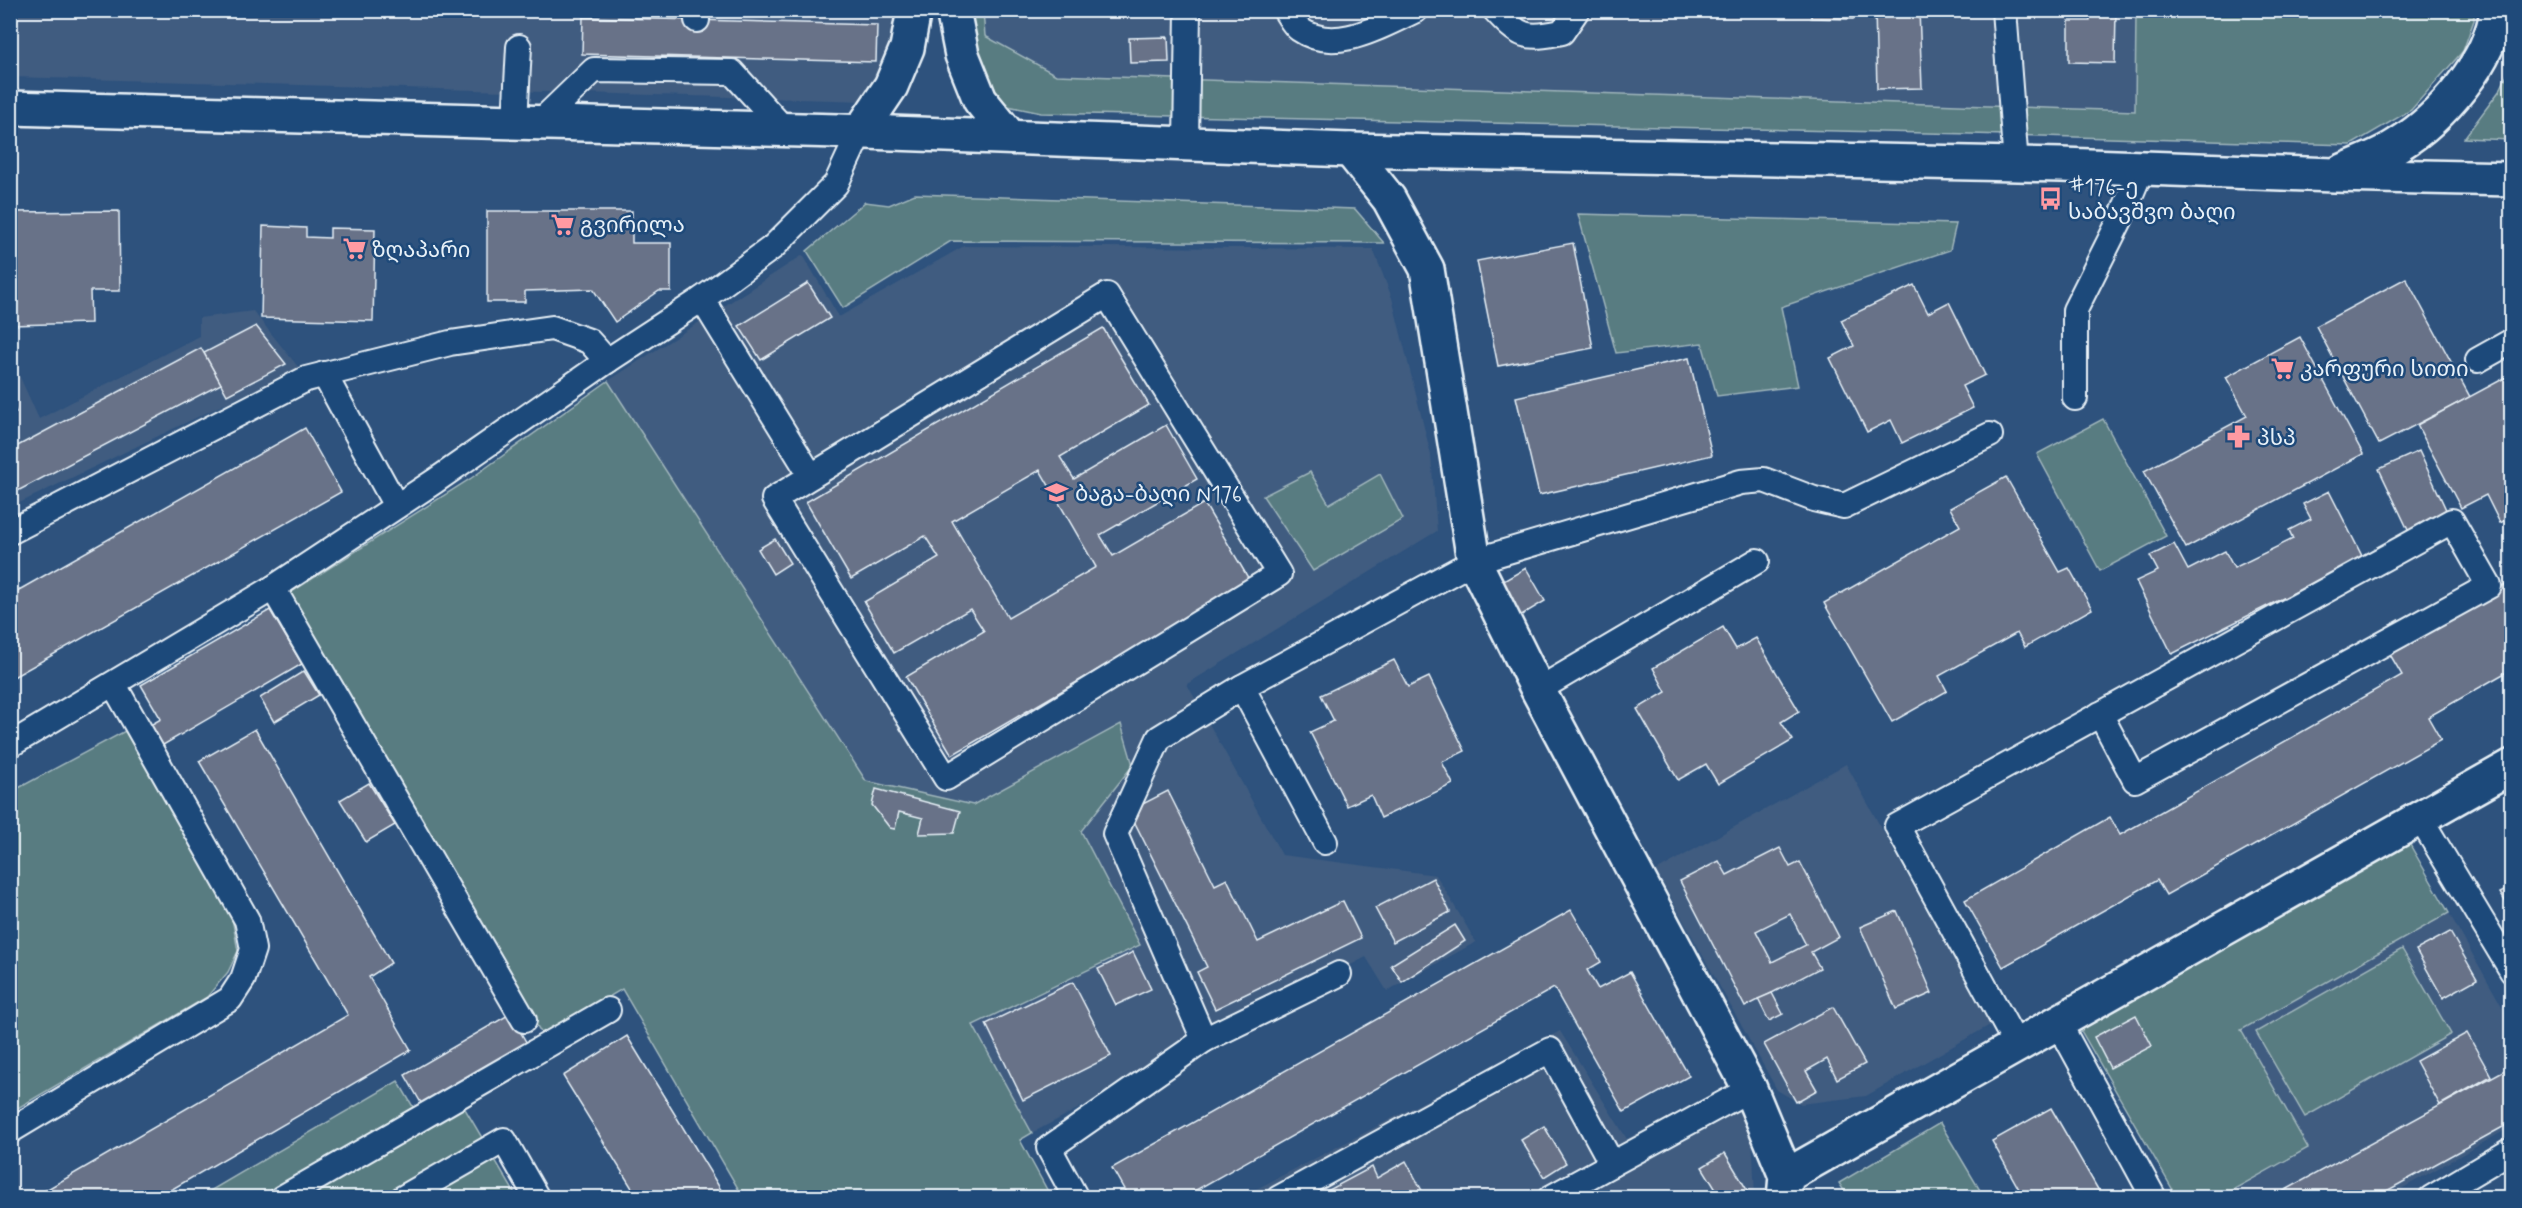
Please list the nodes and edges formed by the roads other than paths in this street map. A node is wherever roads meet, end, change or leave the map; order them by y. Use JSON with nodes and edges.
{"nodes":[{"id":1,"x":914,"y":10,"type":"edge"},
{"id":2,"x":952,"y":10,"type":"edge"},
{"id":3,"x":1188,"y":10,"type":"edge"},
{"id":4,"x":1285,"y":10,"type":"edge"},
{"id":5,"x":1416,"y":10,"type":"edge"},
{"id":6,"x":1495,"y":10,"type":"edge"},
{"id":7,"x":1577,"y":10,"type":"edge"},
{"id":8,"x":2004,"y":10,"type":"edge"},
{"id":9,"x":2497,"y":10,"type":"edge"},
{"id":10,"x":519,"y":47,"type":"dead end"},
{"id":11,"x":10,"y":108,"type":"edge"},
{"id":12,"x":527,"y":122,"type":"junction"},
{"id":13,"x":785,"y":130,"type":"junction"},
{"id":14,"x":860,"y":132,"type":"junction"},
{"id":15,"x":1010,"y":137,"type":"junction"},
{"id":16,"x":1186,"y":143,"type":"junction"},
{"id":17,"x":1350,"y":150,"type":"junction"},
{"id":18,"x":2016,"y":165,"type":"junction"},
{"id":19,"x":2142,"y":168,"type":"junction"},
{"id":20,"x":2334,"y":175,"type":"junction"},
{"id":21,"x":2511,"y":178,"type":"edge"},
{"id":22,"x":702,"y":299,"type":"junction"},
{"id":23,"x":2511,"y":340,"type":"edge"},
{"id":24,"x":2478,"y":360,"type":"dead end"},
{"id":25,"x":607,"y":361,"type":"junction"},
{"id":26,"x":324,"y":374,"type":"junction"},
{"id":27,"x":2076,"y":398,"type":"dead end"},
{"id":28,"x":1990,"y":435,"type":"dead end"},
{"id":29,"x":811,"y":476,"type":"junction"},
{"id":30,"x":396,"y":506,"type":"junction"},
{"id":31,"x":10,"y":532,"type":"edge"},
{"id":32,"x":1474,"y":561,"type":"junction"},
{"id":33,"x":1757,"y":561,"type":"dead end"},
{"id":34,"x":273,"y":588,"type":"junction"},
{"id":35,"x":114,"y":685,"type":"junction"},
{"id":36,"x":1242,"y":687,"type":"junction"},
{"id":37,"x":1538,"y":690,"type":"junction"},
{"id":38,"x":2100,"y":714,"type":"junction"},
{"id":39,"x":10,"y":745,"type":"edge"},
{"id":40,"x":2511,"y":766,"type":"edge"},
{"id":41,"x":2420,"y":818,"type":"junction"},
{"id":42,"x":1325,"y":842,"type":"dead end"},
{"id":43,"x":2511,"y":971,"type":"edge"},
{"id":44,"x":1339,"y":974,"type":"dead end"},
{"id":45,"x":608,"y":1010,"type":"dead end"},
{"id":46,"x":524,"y":1020,"type":"dead end"},
{"id":47,"x":2058,"y":1022,"type":"junction"},
{"id":48,"x":1204,"y":1040,"type":"junction"},
{"id":49,"x":2017,"y":1046,"type":"junction"},
{"id":50,"x":1750,"y":1089,"type":"junction"},
{"id":51,"x":10,"y":1131,"type":"edge"},
{"id":52,"x":2511,"y":1150,"type":"edge"},
{"id":53,"x":1612,"y":1164,"type":"junction"},
{"id":54,"x":1785,"y":1187,"type":"edge"},
{"id":55,"x":282,"y":1197,"type":"edge"},
{"id":56,"x":404,"y":1197,"type":"edge"},
{"id":57,"x":537,"y":1197,"type":"edge"},
{"id":58,"x":1076,"y":1197,"type":"edge"},
{"id":59,"x":1279,"y":1197,"type":"edge"},
{"id":60,"x":1550,"y":1197,"type":"edge"},
{"id":61,"x":2154,"y":1197,"type":"edge"},
{"id":62,"x":2431,"y":1197,"type":"edge"}],
"edges":[{"from":1,"to":14,"type":"main road"},
{"from":2,"to":15,"type":"main road"},
{"from":3,"to":16,"type":"lane"},
{"from":4,"to":5,"type":"lane"},
{"from":6,"to":7,"type":"lane"},
{"from":8,"to":18,"type":"lane"},
{"from":9,"to":20,"type":"main road"},
{"from":10,"to":12,"type":"lane"},
{"from":11,"to":12,"type":"main road"},
{"from":12,"to":13,"type":"main road"},
{"from":12,"to":13,"type":"lane"},
{"from":13,"to":14,"type":"main road"},
{"from":14,"to":15,"type":"main road"},
{"from":14,"to":22,"type":"lane"},
{"from":15,"to":16,"type":"main road"},
{"from":16,"to":17,"type":"main road"},
{"from":17,"to":18,"type":"main road"},
{"from":17,"to":32,"type":"main road"},
{"from":18,"to":19,"type":"main road"},
{"from":19,"to":20,"type":"main road"},
{"from":19,"to":27,"type":"lane"},
{"from":20,"to":21,"type":"main road"},
{"from":22,"to":25,"type":"lane"},
{"from":22,"to":29,"type":"lane"},
{"from":23,"to":24,"type":"lane"},
{"from":25,"to":26,"type":"lane"},
{"from":25,"to":30,"type":"lane"},
{"from":26,"to":30,"type":"lane"},
{"from":26,"to":31,"type":"lane"},
{"from":28,"to":32,"type":"lane"},
{"from":29,"to":29,"type":"lane"},
{"from":30,"to":34,"type":"lane"},
{"from":32,"to":36,"type":"lane"},
{"from":32,"to":37,"type":"main road"},
{"from":33,"to":37,"type":"lane"},
{"from":34,"to":35,"type":"lane"},
{"from":34,"to":46,"type":"lane"},
{"from":35,"to":39,"type":"lane"},
{"from":35,"to":51,"type":"lane"},
{"from":36,"to":42,"type":"lane"},
{"from":36,"to":48,"type":"lane"},
{"from":37,"to":50,"type":"main road"},
{"from":38,"to":38,"type":"lane"},
{"from":38,"to":49,"type":"lane"},
{"from":40,"to":41,"type":"main road"},
{"from":41,"to":43,"type":"lane"},
{"from":41,"to":47,"type":"main road"},
{"from":44,"to":48,"type":"lane"},
{"from":45,"to":55,"type":"lane"},
{"from":47,"to":49,"type":"main road"},
{"from":47,"to":61,"type":"lane"},
{"from":48,"to":58,"type":"lane"},
{"from":49,"to":54,"type":"main road"},
{"from":50,"to":53,"type":"lane"},
{"from":50,"to":54,"type":"main road"},
{"from":52,"to":62,"type":"lane"},
{"from":53,"to":59,"type":"lane"},
{"from":53,"to":60,"type":"lane"},
{"from":56,"to":57,"type":"lane"}]}
